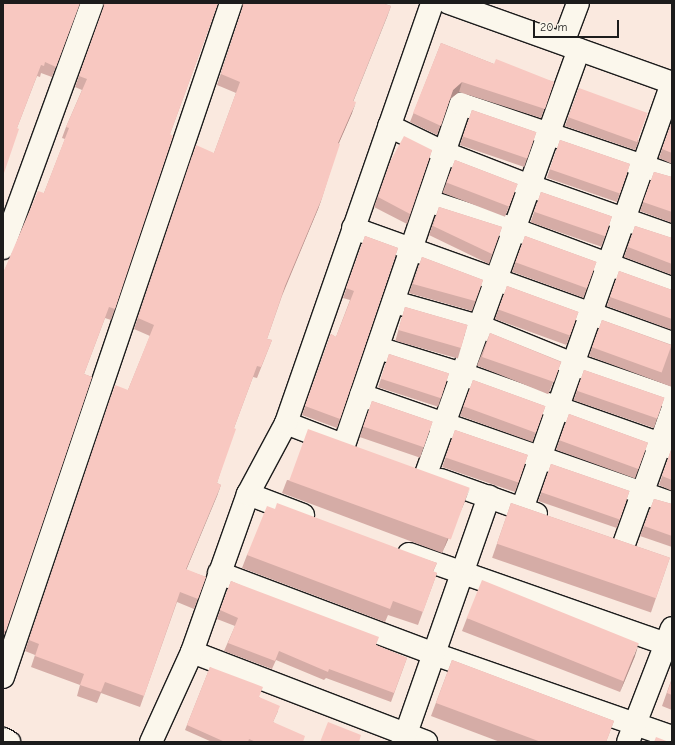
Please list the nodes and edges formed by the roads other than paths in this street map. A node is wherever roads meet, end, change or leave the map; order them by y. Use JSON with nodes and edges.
{"nodes":[{"id":1,"x":92,"y":3,"type":"edge"},
{"id":2,"x":231,"y":3,"type":"edge"},
{"id":3,"x":432,"y":3,"type":"edge"},
{"id":4,"x":449,"y":3,"type":"edge"},
{"id":5,"x":578,"y":3,"type":"edge"},
{"id":6,"x":486,"y":9,"type":"edge"},
{"id":7,"x":571,"y":47,"type":"junction"},
{"id":8,"x":672,"y":83,"type":"edge"},
{"id":9,"x":389,"y":126,"type":"junction"},
{"id":10,"x":549,"y":133,"type":"junction"},
{"id":11,"x":445,"y":153,"type":"junction"},
{"id":12,"x":643,"y":166,"type":"junction"},
{"id":13,"x":672,"y":176,"type":"edge"},
{"id":14,"x":530,"y":186,"type":"junction"},
{"id":15,"x":428,"y":201,"type":"junction"},
{"id":16,"x":624,"y":220,"type":"junction"},
{"id":17,"x":353,"y":228,"type":"junction"},
{"id":18,"x":514,"y":230,"type":"junction"},
{"id":19,"x":672,"y":236,"type":"edge"},
{"id":20,"x":3,"y":248,"type":"edge"},
{"id":21,"x":412,"y":248,"type":"junction"},
{"id":22,"x":608,"y":266,"type":"junction"},
{"id":23,"x":497,"y":279,"type":"junction"},
{"id":24,"x":672,"y":288,"type":"edge"},
{"id":25,"x":394,"y":302,"type":"junction"},
{"id":26,"x":590,"y":316,"type":"junction"},
{"id":27,"x":479,"y":326,"type":"junction"},
{"id":28,"x":672,"y":343,"type":"edge"},
{"id":29,"x":378,"y":348,"type":"junction"},
{"id":30,"x":573,"y":364,"type":"junction"},
{"id":31,"x":462,"y":374,"type":"junction"},
{"id":32,"x":362,"y":395,"type":"junction"},
{"id":33,"x":672,"y":398,"type":"edge"},
{"id":34,"x":557,"y":408,"type":"junction"},
{"id":35,"x":672,"y":411,"type":"edge"},
{"id":36,"x":445,"y":422,"type":"junction"},
{"id":37,"x":286,"y":423,"type":"junction"},
{"id":38,"x":344,"y":445,"type":"junction"},
{"id":39,"x":666,"y":446,"type":"edge"},
{"id":40,"x":367,"y":453,"type":"edge"},
{"id":41,"x":540,"y":458,"type":"junction"},
{"id":42,"x":404,"y":466,"type":"edge"},
{"id":43,"x":426,"y":474,"type":"junction"},
{"id":44,"x":643,"y":493,"type":"junction"},
{"id":45,"x":248,"y":494,"type":"junction"},
{"id":46,"x":489,"y":497,"type":"junction"},
{"id":47,"x":672,"y":504,"type":"edge"},
{"id":48,"x":522,"y":509,"type":"junction"},
{"id":49,"x":322,"y":522,"type":"edge"},
{"id":50,"x":558,"y":522,"type":"edge"},
{"id":51,"x":602,"y":536,"type":"edge"},
{"id":52,"x":624,"y":544,"type":"junction"},
{"id":53,"x":388,"y":546,"type":"edge"},
{"id":54,"x":645,"y":551,"type":"edge"},
{"id":55,"x":219,"y":573,"type":"junction"},
{"id":56,"x":462,"y":574,"type":"junction"},
{"id":57,"x":670,"y":639,"type":"edge"},
{"id":58,"x":192,"y":652,"type":"junction"},
{"id":59,"x":434,"y":654,"type":"junction"},
{"id":60,"x":3,"y":677,"type":"edge"},
{"id":61,"x":631,"y":733,"type":"edge"},
{"id":62,"x":672,"y":737,"type":"edge"},
{"id":63,"x":3,"y":739,"type":"edge"},
{"id":64,"x":405,"y":739,"type":"edge"},
{"id":65,"x":9,"y":742,"type":"edge"},
{"id":66,"x":152,"y":742,"type":"edge"},
{"id":67,"x":426,"y":742,"type":"edge"}],
"edges":[{"from":1,"to":20,"type":"street"},
{"from":2,"to":60,"type":"street"},
{"from":3,"to":9,"type":"street"},
{"from":4,"to":6,"type":"street"},
{"from":5,"to":7,"type":"street"},
{"from":6,"to":7,"type":"street"},
{"from":7,"to":8,"type":"street"},
{"from":7,"to":10,"type":"street"},
{"from":8,"to":12,"type":"street"},
{"from":9,"to":11,"type":"street"},
{"from":9,"to":17,"type":"street"},
{"from":10,"to":11,"type":"street"},
{"from":10,"to":12,"type":"street"},
{"from":10,"to":14,"type":"street"},
{"from":11,"to":14,"type":"street"},
{"from":11,"to":15,"type":"street"},
{"from":12,"to":13,"type":"street"},
{"from":12,"to":16,"type":"street"},
{"from":14,"to":16,"type":"street"},
{"from":14,"to":18,"type":"street"},
{"from":15,"to":18,"type":"street"},
{"from":15,"to":21,"type":"street"},
{"from":16,"to":19,"type":"street"},
{"from":16,"to":22,"type":"street"},
{"from":17,"to":21,"type":"street"},
{"from":17,"to":37,"type":"street"},
{"from":18,"to":22,"type":"street"},
{"from":18,"to":23,"type":"street"},
{"from":21,"to":23,"type":"street"},
{"from":21,"to":25,"type":"street"},
{"from":22,"to":24,"type":"street"},
{"from":22,"to":26,"type":"street"},
{"from":23,"to":26,"type":"street"},
{"from":23,"to":27,"type":"street"},
{"from":25,"to":27,"type":"street"},
{"from":25,"to":29,"type":"street"},
{"from":26,"to":28,"type":"street"},
{"from":26,"to":30,"type":"street"},
{"from":27,"to":30,"type":"street"},
{"from":27,"to":31,"type":"street"},
{"from":29,"to":31,"type":"street"},
{"from":29,"to":32,"type":"street"},
{"from":30,"to":33,"type":"street"},
{"from":30,"to":34,"type":"street"},
{"from":31,"to":34,"type":"street"},
{"from":31,"to":36,"type":"street"},
{"from":32,"to":36,"type":"street"},
{"from":32,"to":38,"type":"street"},
{"from":34,"to":39,"type":"street"},
{"from":34,"to":41,"type":"street"},
{"from":35,"to":39,"type":"street"},
{"from":36,"to":41,"type":"street"},
{"from":36,"to":43,"type":"street"},
{"from":37,"to":38,"type":"street"},
{"from":37,"to":45,"type":"street"},
{"from":38,"to":40,"type":"street"},
{"from":39,"to":44,"type":"street"},
{"from":41,"to":44,"type":"street"},
{"from":41,"to":48,"type":"street"},
{"from":42,"to":43,"type":"street"},
{"from":43,"to":46,"type":"street"},
{"from":44,"to":47,"type":"street"},
{"from":44,"to":52,"type":"street"},
{"from":45,"to":49,"type":"street"},
{"from":45,"to":55,"type":"street"},
{"from":46,"to":48,"type":"street"},
{"from":46,"to":56,"type":"street"},
{"from":48,"to":50,"type":"street"},
{"from":51,"to":52,"type":"street"},
{"from":52,"to":54,"type":"street"},
{"from":53,"to":56,"type":"street"},
{"from":55,"to":58,"type":"street"},
{"from":55,"to":59,"type":"street"},
{"from":56,"to":57,"type":"street"},
{"from":56,"to":59,"type":"street"},
{"from":57,"to":61,"type":"street"},
{"from":58,"to":64,"type":"street"},
{"from":58,"to":66,"type":"street"},
{"from":59,"to":61,"type":"street"},
{"from":59,"to":64,"type":"street"},
{"from":61,"to":62,"type":"street"},
{"from":63,"to":65,"type":"street"},
{"from":64,"to":67,"type":"street"}]}
